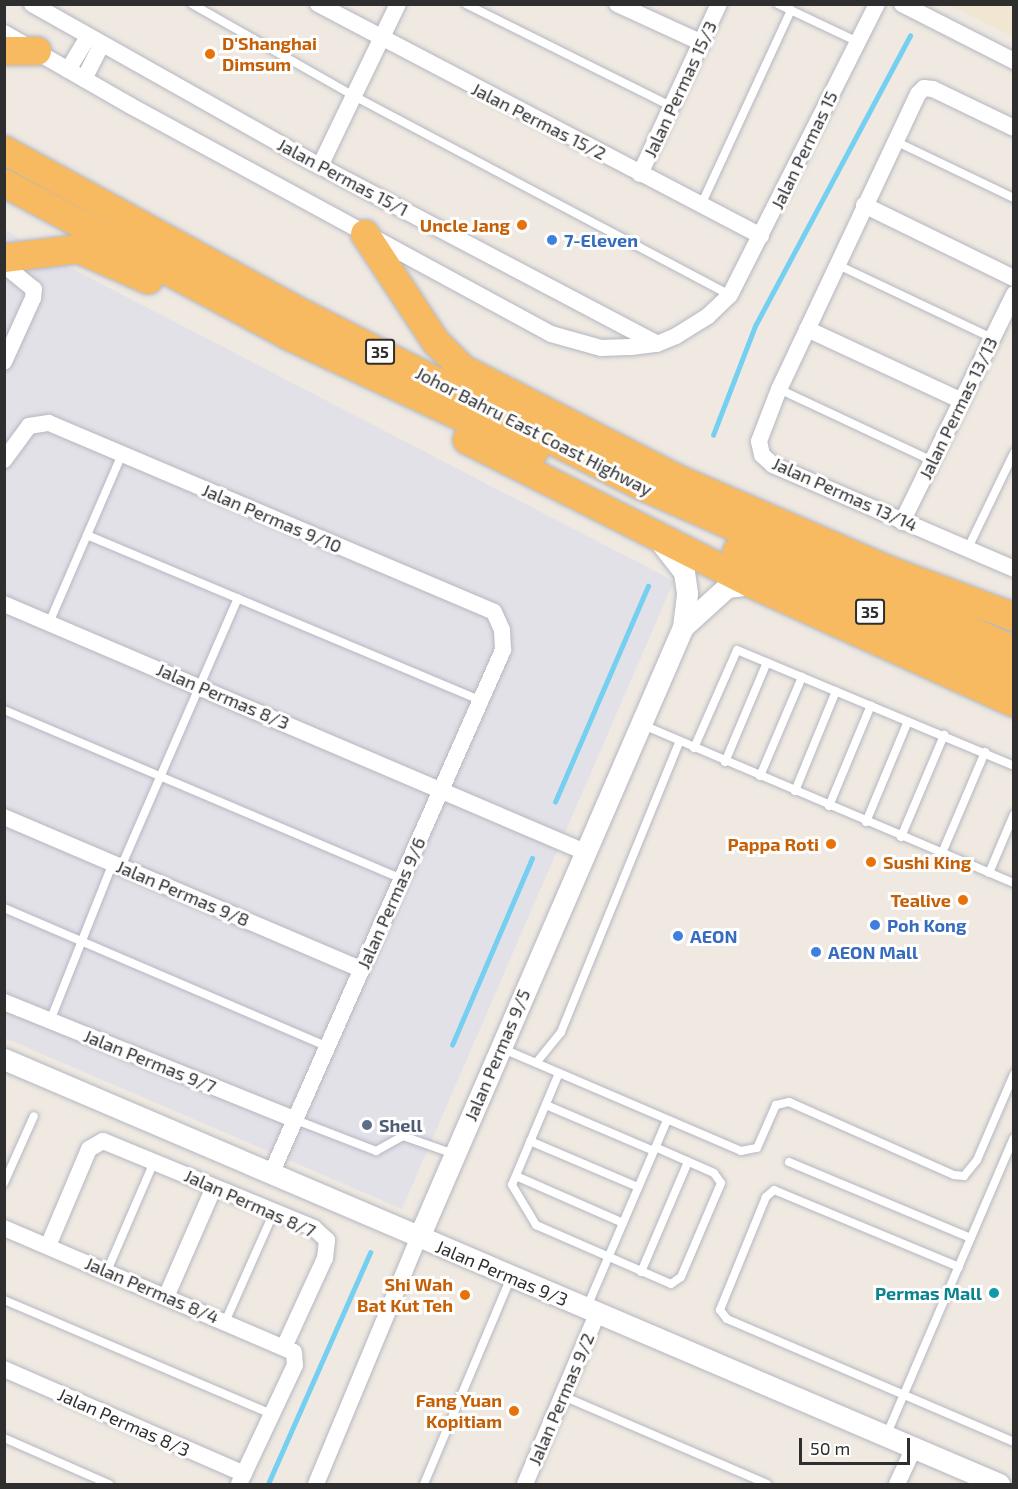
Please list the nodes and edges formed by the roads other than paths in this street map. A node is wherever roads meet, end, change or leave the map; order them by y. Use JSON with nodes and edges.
{"nodes":[{"id":1,"x":32,"y":4,"type":"edge"},
{"id":2,"x":192,"y":4,"type":"edge"},
{"id":3,"x":318,"y":4,"type":"edge"},
{"id":4,"x":398,"y":4,"type":"edge"},
{"id":5,"x":466,"y":4,"type":"edge"},
{"id":6,"x":617,"y":4,"type":"edge"},
{"id":7,"x":719,"y":4,"type":"edge"},
{"id":8,"x":778,"y":4,"type":"edge"},
{"id":9,"x":877,"y":4,"type":"edge"},
{"id":10,"x":902,"y":4,"type":"edge"},
{"id":11,"x":794,"y":9,"type":"edge"},
{"id":12,"x":4,"y":33,"type":"edge"},
{"id":13,"x":381,"y":40,"type":"junction"},
{"id":14,"x":95,"y":41,"type":"junction"},
{"id":15,"x":858,"y":42,"type":"junction"},
{"id":16,"x":702,"y":44,"type":"junction"},
{"id":17,"x":4,"y":51,"type":"edge"},
{"id":18,"x":37,"y":51,"type":"junction"},
{"id":19,"x":1014,"y":61,"type":"edge"},
{"id":20,"x":68,"y":70,"type":"junction"},
{"id":21,"x":84,"y":80,"type":"junction"},
{"id":22,"x":354,"y":96,"type":"junction"},
{"id":23,"x":674,"y":107,"type":"junction"},
{"id":24,"x":1014,"y":128,"type":"edge"},
{"id":25,"x":895,"y":141,"type":"junction"},
{"id":26,"x":4,"y":150,"type":"edge"},
{"id":27,"x":320,"y":166,"type":"junction"},
{"id":28,"x":640,"y":174,"type":"junction"},
{"id":29,"x":4,"y":184,"type":"edge"},
{"id":30,"x":1014,"y":198,"type":"edge"},
{"id":31,"x":701,"y":205,"type":"junction"},
{"id":32,"x":864,"y":205,"type":"junction"},
{"id":33,"x":365,"y":234,"type":"junction"},
{"id":34,"x":761,"y":236,"type":"junction"},
{"id":35,"x":4,"y":258,"type":"edge"},
{"id":36,"x":836,"y":264,"type":"junction"},
{"id":37,"x":4,"y":265,"type":"edge"},
{"id":38,"x":1014,"y":278,"type":"edge"},
{"id":39,"x":160,"y":285,"type":"junction"},
{"id":40,"x":1014,"y":294,"type":"edge"},
{"id":41,"x":730,"y":295,"type":"junction"},
{"id":42,"x":807,"y":329,"type":"junction"},
{"id":43,"x":992,"y":338,"type":"junction"},
{"id":44,"x":657,"y":344,"type":"junction"},
{"id":45,"x":4,"y":362,"type":"edge"},
{"id":46,"x":779,"y":389,"type":"junction"},
{"id":47,"x":962,"y":401,"type":"junction"},
{"id":48,"x":1014,"y":453,"type":"edge"},
{"id":49,"x":122,"y":454,"type":"junction"},
{"id":50,"x":4,"y":460,"type":"edge"},
{"id":51,"x":933,"y":461,"type":"junction"},
{"id":52,"x":902,"y":522,"type":"junction"},
{"id":53,"x":650,"y":533,"type":"junction"},
{"id":54,"x":87,"y":535,"type":"junction"},
{"id":55,"x":762,"y":541,"type":"junction"},
{"id":56,"x":968,"y":548,"type":"junction"},
{"id":57,"x":1014,"y":568,"type":"edge"},
{"id":58,"x":752,"y":584,"type":"junction"},
{"id":59,"x":238,"y":598,"type":"junction"},
{"id":60,"x":4,"y":604,"type":"edge"},
{"id":61,"x":1014,"y":617,"type":"edge"},
{"id":62,"x":49,"y":623,"type":"junction"},
{"id":63,"x":1014,"y":626,"type":"edge"},
{"id":64,"x":683,"y":627,"type":"junction"},
{"id":65,"x":502,"y":630,"type":"joint"},
{"id":66,"x":1014,"y":650,"type":"edge"},
{"id":67,"x":767,"y":662,"type":"junction"},
{"id":68,"x":802,"y":677,"type":"junction"},
{"id":69,"x":1014,"y":678,"type":"edge"},
{"id":70,"x":200,"y":687,"type":"junction"},
{"id":71,"x":836,"y":691,"type":"junction"},
{"id":72,"x":480,"y":700,"type":"junction"},
{"id":73,"x":1014,"y":703,"type":"edge"},
{"id":74,"x":872,"y":705,"type":"junction"},
{"id":75,"x":4,"y":711,"type":"edge"},
{"id":76,"x":908,"y":721,"type":"junction"},
{"id":77,"x":640,"y":723,"type":"junction"},
{"id":78,"x":944,"y":735,"type":"junction"},
{"id":79,"x":680,"y":741,"type":"junction"},
{"id":80,"x":694,"y":748,"type":"junction"},
{"id":81,"x":985,"y":752,"type":"junction"},
{"id":82,"x":725,"y":762,"type":"junction"},
{"id":83,"x":1014,"y":766,"type":"edge"},
{"id":84,"x":760,"y":776,"type":"junction"},
{"id":85,"x":160,"y":777,"type":"junction"},
{"id":86,"x":441,"y":788,"type":"junction"},
{"id":87,"x":795,"y":791,"type":"junction"},
{"id":88,"x":830,"y":806,"type":"junction"},
{"id":89,"x":1014,"y":814,"type":"edge"},
{"id":90,"x":4,"y":817,"type":"edge"},
{"id":91,"x":866,"y":822,"type":"junction"},
{"id":92,"x":902,"y":837,"type":"junction"},
{"id":93,"x":585,"y":852,"type":"junction"},
{"id":94,"x":942,"y":854,"type":"junction"},
{"id":95,"x":117,"y":865,"type":"junction"},
{"id":96,"x":989,"y":873,"type":"junction"},
{"id":97,"x":402,"y":879,"type":"junction"},
{"id":98,"x":1014,"y":883,"type":"edge"},
{"id":99,"x":4,"y":908,"type":"edge"},
{"id":100,"x":82,"y":941,"type":"junction"},
{"id":101,"x":362,"y":970,"type":"junction"},
{"id":102,"x":4,"y":1002,"type":"edge"},
{"id":103,"x":50,"y":1021,"type":"junction"},
{"id":104,"x":329,"y":1047,"type":"junction"},
{"id":105,"x":500,"y":1048,"type":"junction"},
{"id":106,"x":4,"y":1059,"type":"edge"},
{"id":107,"x":536,"y":1063,"type":"junction"},
{"id":108,"x":559,"y":1073,"type":"junction"},
{"id":109,"x":1014,"y":1074,"type":"edge"},
{"id":110,"x":546,"y":1105,"type":"junction"},
{"id":111,"x":34,"y":1116,"type":"dead end"},
{"id":112,"x":296,"y":1120,"type":"junction"},
{"id":113,"x":667,"y":1120,"type":"junction"},
{"id":114,"x":1014,"y":1138,"type":"edge"},
{"id":115,"x":531,"y":1141,"type":"junction"},
{"id":116,"x":654,"y":1149,"type":"junction"},
{"id":117,"x":454,"y":1154,"type":"junction"},
{"id":118,"x":154,"y":1162,"type":"junction"},
{"id":119,"x":688,"y":1162,"type":"junction"},
{"id":120,"x":789,"y":1162,"type":"dead end"},
{"id":121,"x":271,"y":1174,"type":"junction"},
{"id":122,"x":516,"y":1176,"type":"junction"},
{"id":123,"x":4,"y":1183,"type":"edge"},
{"id":124,"x":214,"y":1187,"type":"junction"},
{"id":125,"x":638,"y":1187,"type":"junction"},
{"id":126,"x":274,"y":1212,"type":"junction"},
{"id":127,"x":623,"y":1223,"type":"junction"},
{"id":128,"x":4,"y":1228,"type":"edge"},
{"id":129,"x":418,"y":1237,"type":"junction"},
{"id":130,"x":971,"y":1238,"type":"junction"},
{"id":131,"x":48,"y":1246,"type":"junction"},
{"id":132,"x":608,"y":1258,"type":"junction"},
{"id":133,"x":959,"y":1267,"type":"junction"},
{"id":134,"x":107,"y":1271,"type":"junction"},
{"id":135,"x":641,"y":1272,"type":"junction"},
{"id":136,"x":511,"y":1277,"type":"junction"},
{"id":137,"x":166,"y":1296,"type":"junction"},
{"id":138,"x":4,"y":1300,"type":"edge"},
{"id":139,"x":591,"y":1312,"type":"junction"},
{"id":140,"x":225,"y":1322,"type":"junction"},
{"id":141,"x":290,"y":1352,"type":"junction"},
{"id":142,"x":4,"y":1369,"type":"edge"},
{"id":143,"x":563,"y":1396,"type":"junction"},
{"id":144,"x":903,"y":1396,"type":"junction"},
{"id":145,"x":273,"y":1415,"type":"junction"},
{"id":146,"x":886,"y":1437,"type":"junction"},
{"id":147,"x":4,"y":1438,"type":"edge"},
{"id":148,"x":1014,"y":1442,"type":"edge"},
{"id":149,"x":913,"y":1450,"type":"junction"},
{"id":150,"x":242,"y":1479,"type":"edge"},
{"id":151,"x":109,"y":1485,"type":"edge"},
{"id":152,"x":316,"y":1485,"type":"edge"},
{"id":153,"x":424,"y":1485,"type":"edge"},
{"id":154,"x":525,"y":1485,"type":"edge"},
{"id":155,"x":767,"y":1485,"type":"edge"},
{"id":156,"x":897,"y":1485,"type":"edge"},
{"id":157,"x":999,"y":1485,"type":"edge"}],
"edges":[{"from":1,"to":14,"type":"street","name":"Jalan Permas 15/1"},
{"from":2,"to":22,"type":"lane"},
{"from":3,"to":13,"type":"street","name":"Jalan Permas 15/2"},
{"from":4,"to":13,"type":"street"},
{"from":5,"to":23,"type":"lane"},
{"from":6,"to":16,"type":"street"},
{"from":7,"to":16,"type":"street","name":"Jalan Permas 15/3"},
{"from":8,"to":11,"type":"lane"},
{"from":9,"to":15,"type":"street","name":"Jalan Permas 15"},
{"from":10,"to":19,"type":"street"},
{"from":11,"to":15,"type":"lane"},
{"from":11,"to":31,"type":"lane"},
{"from":12,"to":18,"type":"street"},
{"from":13,"to":22,"type":"street"},
{"from":13,"to":28,"type":"street","name":"Jalan Permas 15/2"},
{"from":14,"to":20,"type":"street"},
{"from":14,"to":21,"type":"street"},
{"from":14,"to":27,"type":"street","name":"Jalan Permas 15/1"},
{"from":15,"to":34,"type":"street","name":"Jalan Permas 15"},
{"from":16,"to":23,"type":"street","name":"Jalan Permas 15/3"},
{"from":17,"to":18,"type":"highway"},
{"from":18,"to":20,"type":"street"},
{"from":20,"to":21,"type":"street"},
{"from":21,"to":33,"type":"street"},
{"from":22,"to":27,"type":"street"},
{"from":22,"to":41,"type":"lane"},
{"from":23,"to":28,"type":"street","name":"Jalan Permas 15/3"},
{"from":24,"to":25,"type":"street","name":"Jalan Permas 13/14"},
{"from":25,"to":30,"type":"lane"},
{"from":25,"to":32,"type":"street","name":"Jalan Permas 13/14"},
{"from":26,"to":55,"type":"highway","name":"Johor Bahru East Coast Highway","number":"35"},
{"from":27,"to":44,"type":"street","name":"Jalan Permas 15/1"},
{"from":28,"to":31,"type":"street","name":"Jalan Permas 15/2"},
{"from":29,"to":39,"type":"highway"},
{"from":29,"to":69,"type":"highway","name":"Johor Bahru East Coast Highway","number":"35"},
{"from":31,"to":34,"type":"street","name":"Jalan Permas 15/2"},
{"from":32,"to":36,"type":"street","name":"Jalan Permas 13/14"},
{"from":32,"to":38,"type":"street"},
{"from":33,"to":44,"type":"street"},
{"from":33,"to":61,"type":"highway"},
{"from":34,"to":41,"type":"street","name":"Jalan Permas 15"},
{"from":35,"to":39,"type":"highway"},
{"from":36,"to":42,"type":"street","name":"Jalan Permas 13/14"},
{"from":36,"to":43,"type":"lane"},
{"from":37,"to":45,"type":"street"},
{"from":39,"to":53,"type":"highway"},
{"from":40,"to":43,"type":"street","name":"Jalan Permas 13/13"},
{"from":41,"to":44,"type":"street"},
{"from":42,"to":46,"type":"street","name":"Jalan Permas 13/14"},
{"from":42,"to":47,"type":"street"},
{"from":43,"to":47,"type":"street","name":"Jalan Permas 13/13"},
{"from":46,"to":51,"type":"lane"},
{"from":46,"to":52,"type":"street","name":"Jalan Permas 13/14"},
{"from":47,"to":51,"type":"street","name":"Jalan Permas 13/13"},
{"from":48,"to":56,"type":"lane"},
{"from":49,"to":50,"type":"street","name":"Jalan Permas 9/10"},
{"from":49,"to":54,"type":"lane"},
{"from":49,"to":65,"type":"street","name":"Jalan Permas 9/10"},
{"from":51,"to":52,"type":"street","name":"Jalan Permas 13/13"},
{"from":52,"to":56,"type":"street","name":"Jalan Permas 13/14"},
{"from":53,"to":58,"type":"highway"},
{"from":53,"to":64,"type":"street","name":"Jalan Permas 9/5"},
{"from":54,"to":59,"type":"lane"},
{"from":54,"to":62,"type":"lane"},
{"from":55,"to":63,"type":"highway"},
{"from":55,"to":66,"type":"highway","name":"Johor Bahru East Coast Highway","number":"35"},
{"from":56,"to":57,"type":"street","name":"Jalan Permas 13/14"},
{"from":58,"to":64,"type":"street","name":"Jalan Permas 9/5"},
{"from":58,"to":73,"type":"highway"},
{"from":59,"to":70,"type":"lane"},
{"from":59,"to":72,"type":"lane"},
{"from":60,"to":62,"type":"street","name":"Jalan Permas 8/3"},
{"from":62,"to":70,"type":"street","name":"Jalan Permas 8/3"},
{"from":64,"to":77,"type":"street","name":"Jalan Permas 9/5"},
{"from":65,"to":72,"type":"street","name":"Jalan Permas 9/6"},
{"from":67,"to":68,"type":"lane"},
{"from":67,"to":80,"type":"lane"},
{"from":67,"to":82,"type":"lane"},
{"from":68,"to":71,"type":"lane"},
{"from":68,"to":84,"type":"lane"},
{"from":70,"to":85,"type":"lane"},
{"from":70,"to":86,"type":"street","name":"Jalan Permas 8/3"},
{"from":71,"to":74,"type":"lane"},
{"from":71,"to":87,"type":"lane"},
{"from":72,"to":86,"type":"street","name":"Jalan Permas 9/6"},
{"from":74,"to":76,"type":"lane"},
{"from":74,"to":88,"type":"lane"},
{"from":75,"to":85,"type":"lane"},
{"from":76,"to":78,"type":"lane"},
{"from":76,"to":91,"type":"lane"},
{"from":77,"to":79,"type":"lane"},
{"from":77,"to":93,"type":"street","name":"Jalan Permas 9/5"},
{"from":78,"to":81,"type":"lane"},
{"from":78,"to":92,"type":"lane"},
{"from":79,"to":80,"type":"lane"},
{"from":79,"to":107,"type":"lane"},
{"from":80,"to":82,"type":"lane"},
{"from":81,"to":83,"type":"lane"},
{"from":81,"to":94,"type":"lane"},
{"from":82,"to":84,"type":"lane"},
{"from":84,"to":87,"type":"lane"},
{"from":85,"to":95,"type":"lane"},
{"from":85,"to":97,"type":"lane"},
{"from":86,"to":93,"type":"street","name":"Jalan Permas 8/3"},
{"from":86,"to":97,"type":"street","name":"Jalan Permas 9/6"},
{"from":87,"to":88,"type":"lane"},
{"from":88,"to":91,"type":"lane"},
{"from":89,"to":96,"type":"lane"},
{"from":90,"to":95,"type":"street","name":"Jalan Permas 9/8"},
{"from":91,"to":92,"type":"lane"},
{"from":92,"to":94,"type":"lane"},
{"from":93,"to":105,"type":"street","name":"Jalan Permas 9/5"},
{"from":94,"to":96,"type":"lane"},
{"from":95,"to":100,"type":"lane"},
{"from":95,"to":101,"type":"street","name":"Jalan Permas 9/8"},
{"from":96,"to":98,"type":"lane"},
{"from":97,"to":101,"type":"street","name":"Jalan Permas 9/6"},
{"from":99,"to":100,"type":"lane"},
{"from":100,"to":103,"type":"lane"},
{"from":100,"to":104,"type":"lane"},
{"from":101,"to":104,"type":"street","name":"Jalan Permas 9/6"},
{"from":102,"to":103,"type":"street","name":"Jalan Permas 9/7"},
{"from":103,"to":112,"type":"street","name":"Jalan Permas 9/7"},
{"from":104,"to":112,"type":"street","name":"Jalan Permas 9/6"},
{"from":105,"to":107,"type":"lane"},
{"from":105,"to":117,"type":"street","name":"Jalan Permas 9/5"},
{"from":106,"to":121,"type":"street","name":"Jalan Permas 9/3"},
{"from":107,"to":108,"type":"lane"},
{"from":108,"to":110,"type":"lane"},
{"from":108,"to":113,"type":"lane"},
{"from":109,"to":113,"type":"lane"},
{"from":110,"to":115,"type":"lane"},
{"from":110,"to":116,"type":"lane"},
{"from":111,"to":123,"type":"lane"},
{"from":112,"to":117,"type":"lane"},
{"from":112,"to":121,"type":"street","name":"Jalan Permas 9/6"},
{"from":113,"to":116,"type":"lane"},
{"from":114,"to":130,"type":"lane"},
{"from":115,"to":122,"type":"lane"},
{"from":115,"to":125,"type":"lane"},
{"from":116,"to":119,"type":"lane"},
{"from":116,"to":125,"type":"lane"},
{"from":117,"to":129,"type":"street","name":"Jalan Permas 9/5"},
{"from":118,"to":124,"type":"street","name":"Jalan Permas 8/7"},
{"from":118,"to":131,"type":"street","name":"Jalan Permas 8/7"},
{"from":118,"to":134,"type":"lane"},
{"from":119,"to":135,"type":"lane"},
{"from":119,"to":135,"type":"lane"},
{"from":120,"to":130,"type":"lane"},
{"from":121,"to":129,"type":"street","name":"Jalan Permas 9/3"},
{"from":122,"to":127,"type":"lane"},
{"from":122,"to":132,"type":"lane"},
{"from":124,"to":126,"type":"street","name":"Jalan Permas 8/7"},
{"from":124,"to":137,"type":"street"},
{"from":125,"to":127,"type":"lane"},
{"from":126,"to":140,"type":"lane"},
{"from":126,"to":141,"type":"street","name":"Jalan Permas 8/7"},
{"from":127,"to":132,"type":"lane"},
{"from":128,"to":131,"type":"street","name":"Jalan Permas 8/4"},
{"from":129,"to":136,"type":"street","name":"Jalan Permas 9/3"},
{"from":129,"to":152,"type":"street","name":"Jalan Permas 9/5"},
{"from":130,"to":133,"type":"lane"},
{"from":131,"to":134,"type":"street","name":"Jalan Permas 8/4"},
{"from":132,"to":135,"type":"lane"},
{"from":132,"to":139,"type":"lane"},
{"from":133,"to":144,"type":"lane"},
{"from":133,"to":144,"type":"lane"},
{"from":134,"to":137,"type":"street","name":"Jalan Permas 8/4"},
{"from":136,"to":139,"type":"street","name":"Jalan Permas 9/3"},
{"from":136,"to":153,"type":"lane"},
{"from":137,"to":140,"type":"street","name":"Jalan Permas 8/4"},
{"from":138,"to":145,"type":"lane"},
{"from":139,"to":143,"type":"street","name":"Jalan Permas 9/2"},
{"from":139,"to":146,"type":"street","name":"Jalan Permas 9/3"},
{"from":140,"to":141,"type":"street","name":"Jalan Permas 8/4"},
{"from":141,"to":145,"type":"street"},
{"from":142,"to":150,"type":"street","name":"Jalan Permas 8/3"},
{"from":143,"to":154,"type":"street","name":"Jalan Permas 9/2"},
{"from":143,"to":155,"type":"lane"},
{"from":144,"to":146,"type":"lane"},
{"from":144,"to":148,"type":"lane"},
{"from":145,"to":150,"type":"street"},
{"from":146,"to":149,"type":"street","name":"Jalan Permas 9/3"},
{"from":147,"to":151,"type":"lane"},
{"from":149,"to":156,"type":"street"},
{"from":149,"to":157,"type":"street","name":"Jalan Permas 9/3"}]}
